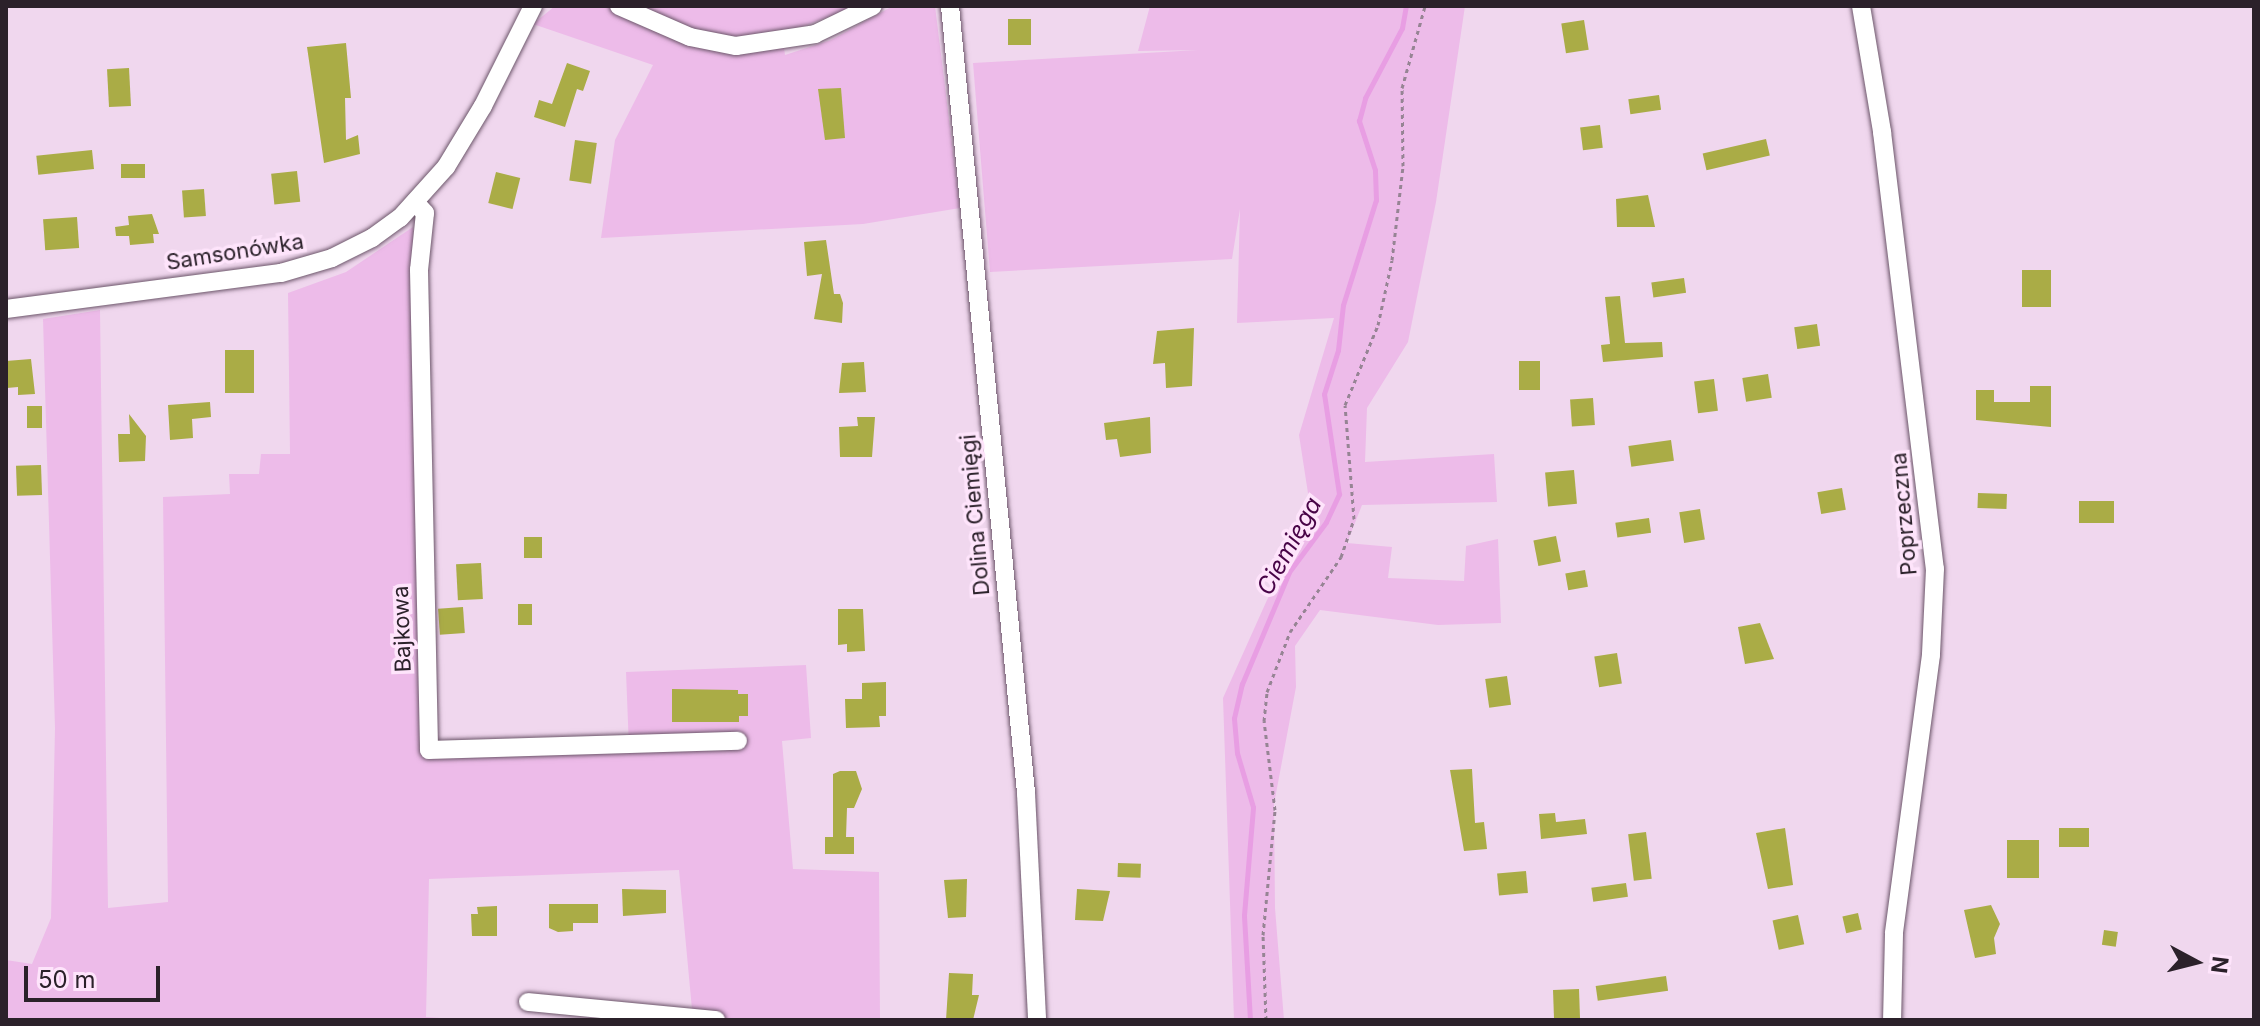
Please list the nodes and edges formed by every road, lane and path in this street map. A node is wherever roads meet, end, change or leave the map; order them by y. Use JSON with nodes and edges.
{"nodes":[{"id":1,"x":533,"y":6,"type":"edge"},
{"id":2,"x":619,"y":6,"type":"edge"},
{"id":3,"x":873,"y":6,"type":"edge"},
{"id":4,"x":950,"y":6,"type":"edge"},
{"id":5,"x":1425,"y":6,"type":"edge"},
{"id":6,"x":1861,"y":6,"type":"edge"},
{"id":7,"x":415,"y":202,"type":"junction"},
{"id":8,"x":6,"y":309,"type":"edge"},
{"id":9,"x":738,"y":741,"type":"dead end"},
{"id":10,"x":528,"y":1002,"type":"dead end"},
{"id":11,"x":716,"y":1020,"type":"edge"},
{"id":12,"x":1037,"y":1020,"type":"edge"},
{"id":13,"x":1266,"y":1020,"type":"edge"},
{"id":14,"x":1892,"y":1020,"type":"edge"}],
"edges":[{"from":1,"to":7,"type":"street","name":"Samsonówka"},
{"from":2,"to":3,"type":"street"},
{"from":4,"to":12,"type":"street","name":"Dolina Ciemięgi"},
{"from":5,"to":13,"type":"path"},
{"from":6,"to":14,"type":"street","name":"Poprzeczna"},
{"from":7,"to":8,"type":"street","name":"Samsonówka"},
{"from":7,"to":9,"type":"street","name":"Bajkowa"},
{"from":10,"to":11,"type":"street"}]}
